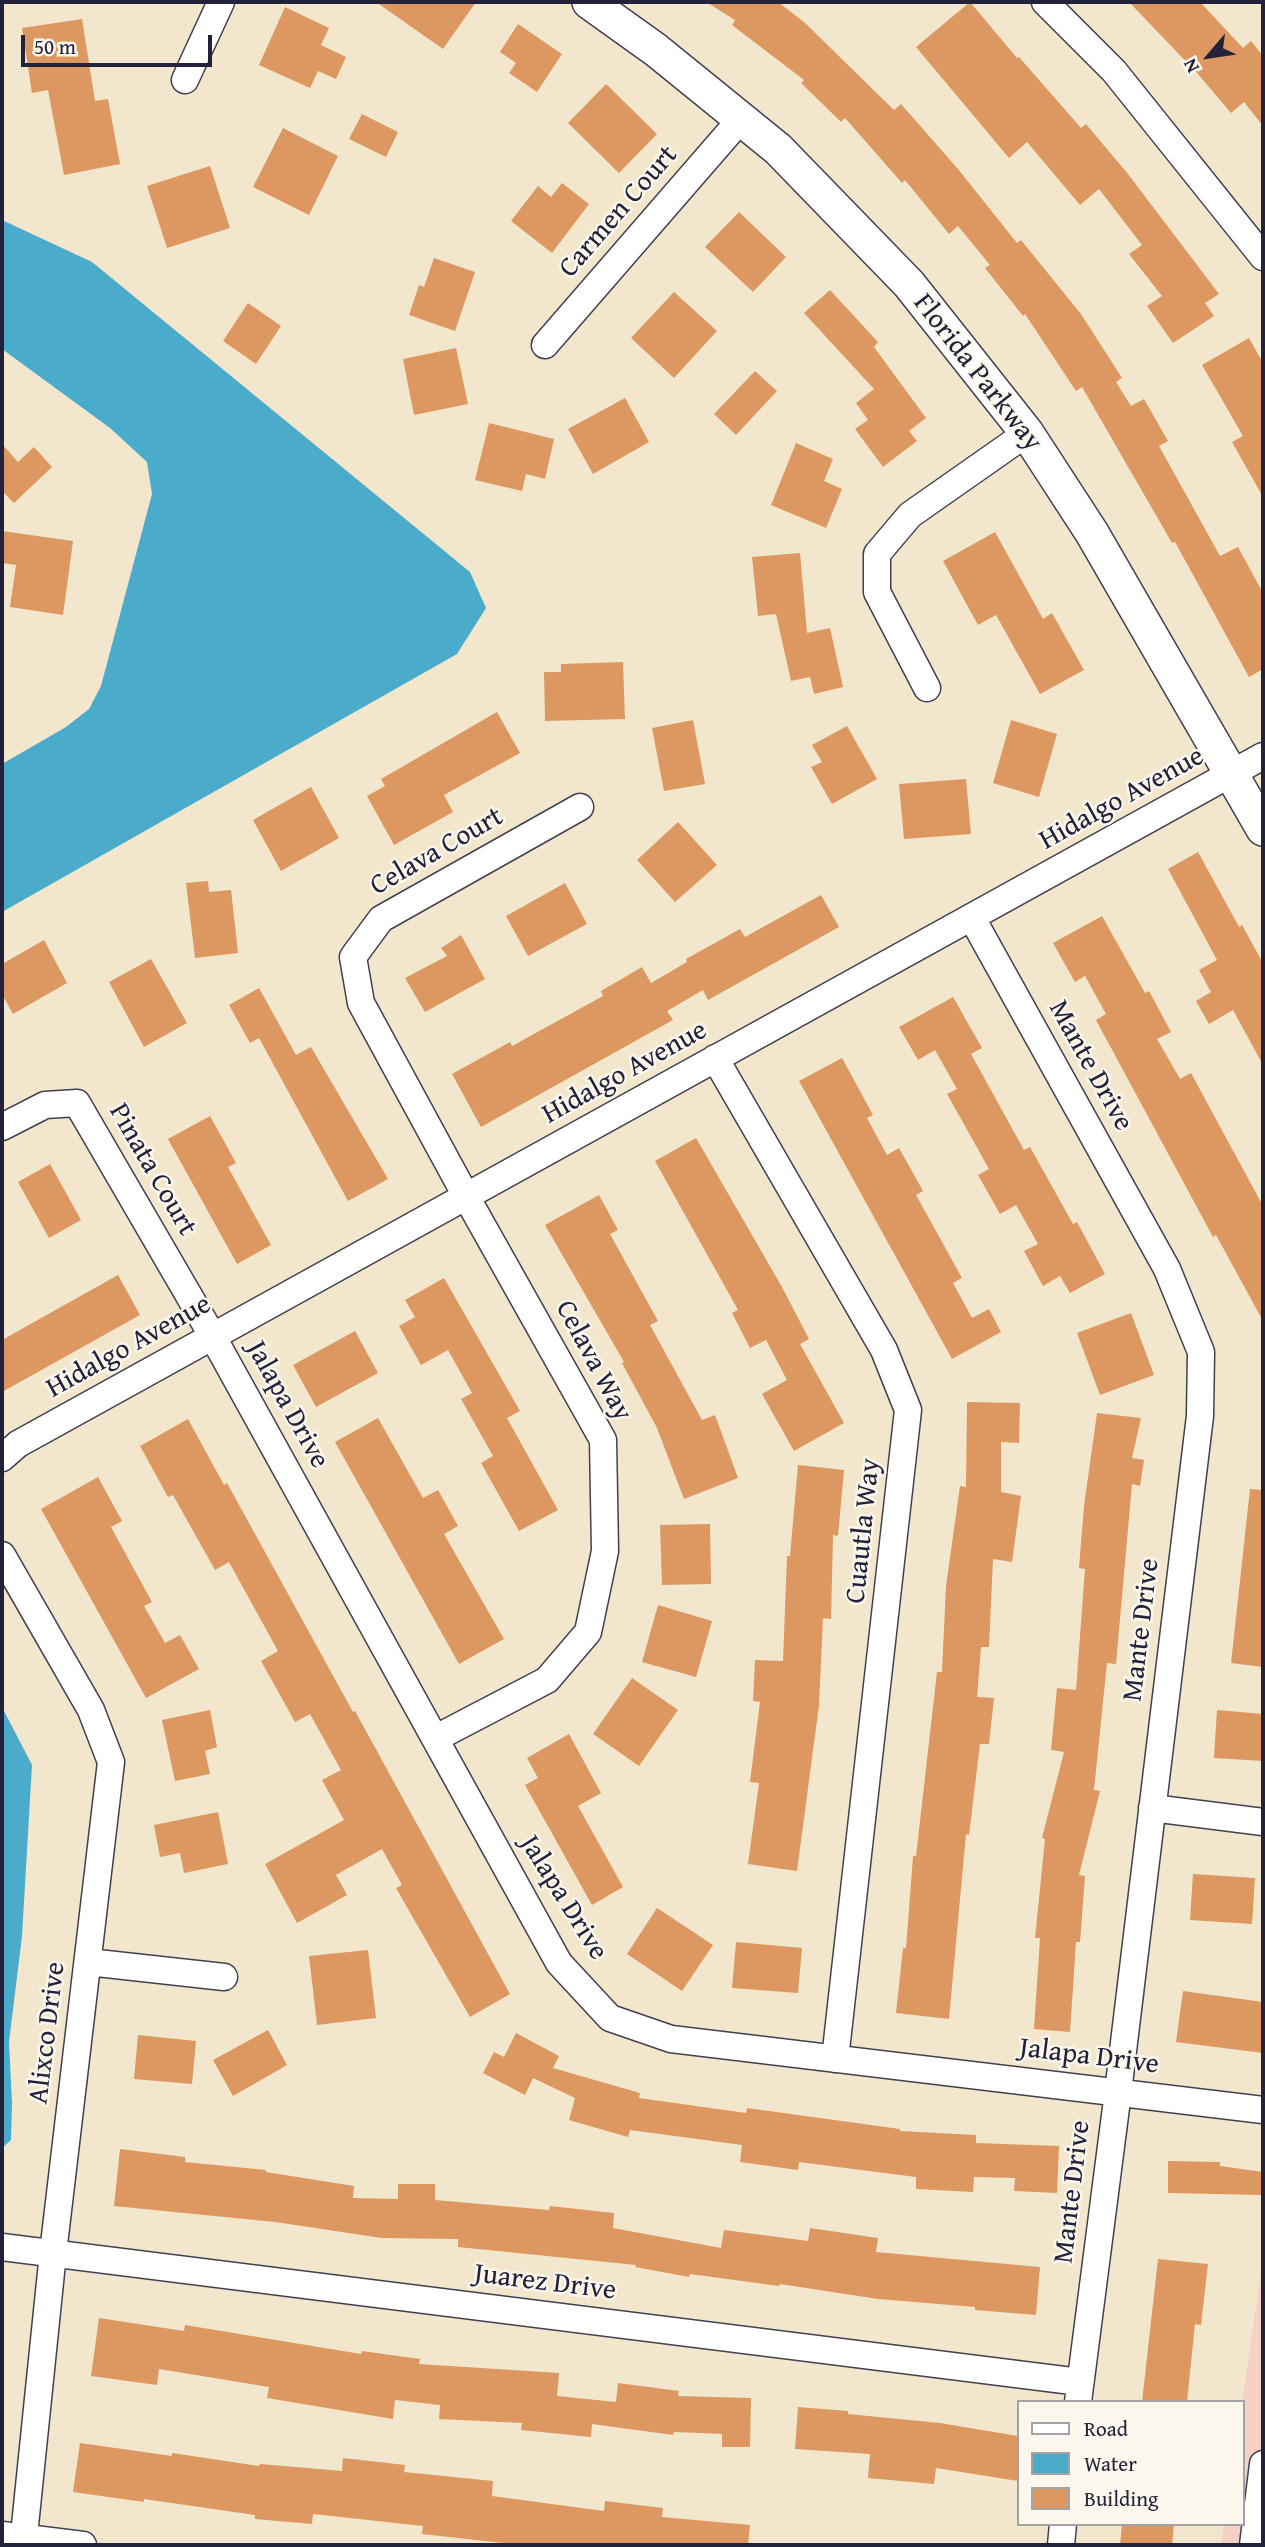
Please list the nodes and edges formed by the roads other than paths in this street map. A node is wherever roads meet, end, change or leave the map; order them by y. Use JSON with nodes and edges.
{"nodes":[{"id":1,"x":221,"y":2,"type":"edge"},
{"id":2,"x":589,"y":2,"type":"edge"},
{"id":3,"x":1045,"y":2,"type":"edge"},
{"id":4,"x":185,"y":80,"type":"dead end"},
{"id":5,"x":741,"y":119,"type":"junction"},
{"id":6,"x":1263,"y":257,"type":"edge"},
{"id":7,"x":545,"y":345,"type":"dead end"},
{"id":8,"x":1027,"y":433,"type":"junction"},
{"id":9,"x":927,"y":688,"type":"dead end"},
{"id":10,"x":1263,"y":756,"type":"edge"},
{"id":11,"x":1233,"y":774,"type":"junction"},
{"id":12,"x":580,"y":807,"type":"dead end"},
{"id":13,"x":1263,"y":830,"type":"edge"},
{"id":14,"x":972,"y":918,"type":"junction"},
{"id":15,"x":715,"y":1058,"type":"junction"},
{"id":16,"x":2,"y":1127,"type":"edge"},
{"id":17,"x":467,"y":1198,"type":"junction"},
{"id":18,"x":213,"y":1337,"type":"junction"},
{"id":19,"x":10,"y":1451,"type":"edge"},
{"id":20,"x":2,"y":1555,"type":"edge"},
{"id":21,"x":436,"y":1738,"type":"junction"},
{"id":22,"x":1152,"y":1808,"type":"junction"},
{"id":23,"x":1263,"y":1822,"type":"edge"},
{"id":24,"x":88,"y":1962,"type":"junction"},
{"id":25,"x":224,"y":1978,"type":"dead end"},
{"id":26,"x":835,"y":2059,"type":"junction"},
{"id":27,"x":1118,"y":2092,"type":"junction"},
{"id":28,"x":1263,"y":2110,"type":"edge"},
{"id":29,"x":2,"y":2247,"type":"edge"},
{"id":30,"x":53,"y":2253,"type":"junction"},
{"id":31,"x":1079,"y":2392,"type":"edge"},
{"id":32,"x":1263,"y":2464,"type":"edge"},
{"id":33,"x":1063,"y":2526,"type":"edge"},
{"id":34,"x":16,"y":2539,"type":"edge"},
{"id":35,"x":83,"y":2545,"type":"edge"},
{"id":36,"x":1061,"y":2545,"type":"edge"},
{"id":37,"x":1253,"y":2545,"type":"edge"}],
"edges":[{"from":1,"to":4,"type":"street"},
{"from":2,"to":5,"type":"street","name":"Florida Parkway"},
{"from":3,"to":6,"type":"street"},
{"from":5,"to":7,"type":"street","name":"Carmen Court"},
{"from":5,"to":8,"type":"street","name":"Florida Parkway"},
{"from":8,"to":9,"type":"street"},
{"from":8,"to":11,"type":"street","name":"Florida Parkway"},
{"from":10,"to":11,"type":"street","name":"Hidalgo Avenue"},
{"from":11,"to":13,"type":"street","name":"Florida Parkway"},
{"from":11,"to":14,"type":"street","name":"Hidalgo Avenue"},
{"from":12,"to":17,"type":"street","name":"Celava Court"},
{"from":14,"to":15,"type":"street","name":"Hidalgo Avenue"},
{"from":14,"to":22,"type":"street","name":"Mante Drive"},
{"from":15,"to":17,"type":"street","name":"Hidalgo Avenue"},
{"from":15,"to":26,"type":"street","name":"Cuautla Way"},
{"from":16,"to":18,"type":"street","name":"Pinata Court"},
{"from":17,"to":18,"type":"street","name":"Hidalgo Avenue"},
{"from":17,"to":21,"type":"street","name":"Celava Way"},
{"from":18,"to":19,"type":"street","name":"Hidalgo Avenue"},
{"from":18,"to":21,"type":"street","name":"Jalapa Drive"},
{"from":20,"to":24,"type":"street","name":"Alixco Drive"},
{"from":21,"to":26,"type":"street","name":"Jalapa Drive"},
{"from":22,"to":23,"type":"street"},
{"from":22,"to":27,"type":"street","name":"Mante Drive"},
{"from":24,"to":25,"type":"street"},
{"from":24,"to":30,"type":"street","name":"Alixco Drive"},
{"from":26,"to":27,"type":"street","name":"Jalapa Drive"},
{"from":27,"to":28,"type":"street","name":"Jalapa Drive"},
{"from":27,"to":31,"type":"street","name":"Mante Drive"},
{"from":29,"to":30,"type":"street","name":"Juarez Drive"},
{"from":30,"to":31,"type":"street","name":"Juarez Drive"},
{"from":30,"to":34,"type":"street","name":"Alixco Drive"},
{"from":32,"to":37,"type":"street"},
{"from":33,"to":36,"type":"street"},
{"from":34,"to":35,"type":"street"}]}
